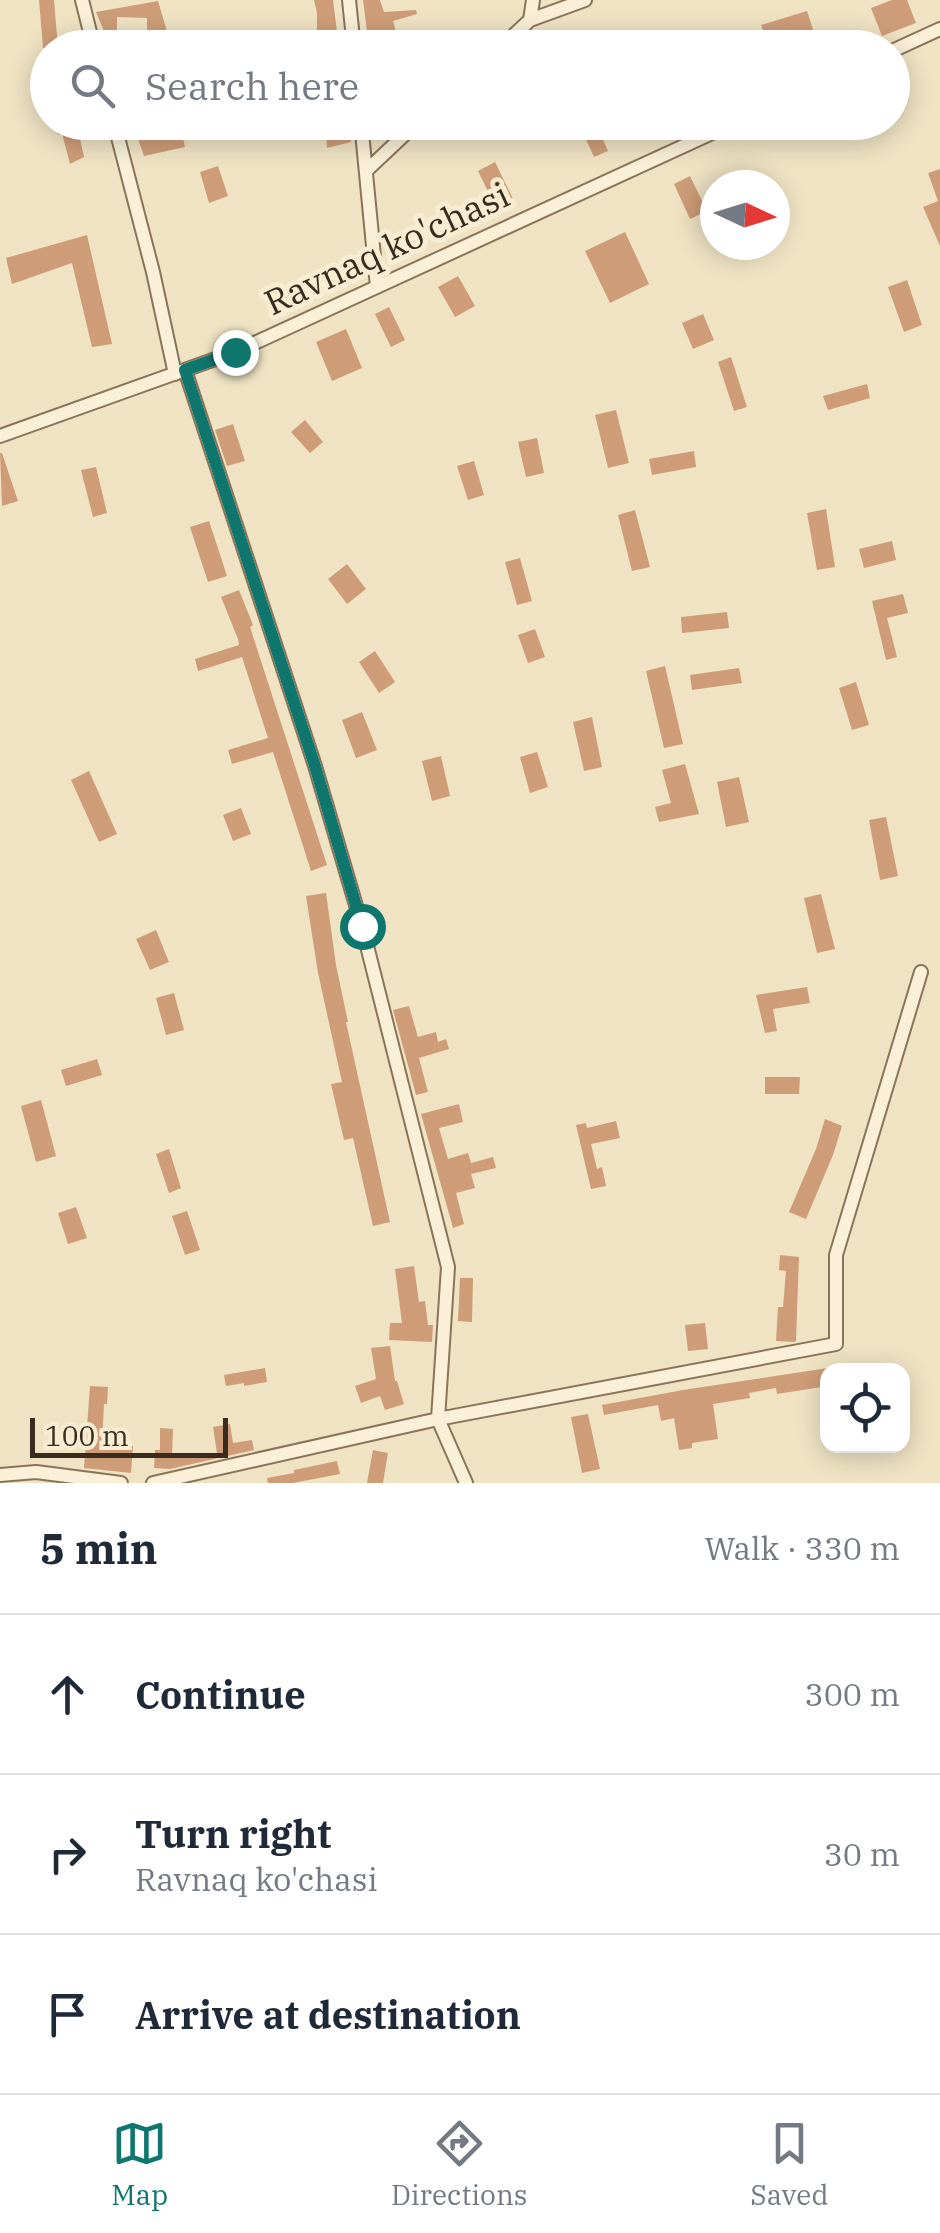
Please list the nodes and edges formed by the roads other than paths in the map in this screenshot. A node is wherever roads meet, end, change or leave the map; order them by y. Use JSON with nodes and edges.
{"nodes":[{"id":1,"x":82,"y":0,"type":"edge"},
{"id":2,"x":349,"y":0,"type":"edge"},
{"id":3,"x":533,"y":0,"type":"edge"},
{"id":4,"x":585,"y":0,"type":"edge"},
{"id":5,"x":530,"y":20,"type":"junction"},
{"id":6,"x":940,"y":29,"type":"edge"},
{"id":7,"x":90,"y":30,"type":"edge"},
{"id":8,"x":352,"y":30,"type":"edge"},
{"id":9,"x":519,"y":30,"type":"edge"},
{"id":10,"x":910,"y":43,"type":"edge"},
{"id":11,"x":119,"y":140,"type":"edge"},
{"id":12,"x":363,"y":140,"type":"edge"},
{"id":13,"x":398,"y":140,"type":"edge"},
{"id":14,"x":697,"y":140,"type":"edge"},
{"id":15,"x":366,"y":170,"type":"junction"},
{"id":16,"x":377,"y":286,"type":"junction"},
{"id":17,"x":180,"y":372,"type":"junction"},
{"id":18,"x":0,"y":436,"type":"edge"},
{"id":19,"x":921,"y":972,"type":"dead end"},
{"id":20,"x":438,"y":1419,"type":"junction"},
{"id":21,"x":0,"y":1474,"type":"edge"},
{"id":22,"x":120,"y":1483,"type":"edge"},
{"id":23,"x":154,"y":1483,"type":"edge"},
{"id":24,"x":466,"y":1483,"type":"edge"}],
"edges":[{"from":1,"to":7,"type":"street"},
{"from":2,"to":8,"type":"street"},
{"from":3,"to":5,"type":"street"},
{"from":4,"to":5,"type":"street"},
{"from":5,"to":9,"type":"street"},
{"from":6,"to":10,"type":"street"},
{"from":11,"to":17,"type":"street"},
{"from":12,"to":15,"type":"street"},
{"from":13,"to":15,"type":"street"},
{"from":14,"to":16,"type":"street","name":"Ravnaq ko'chasi"},
{"from":15,"to":16,"type":"street"},
{"from":16,"to":17,"type":"street","name":"Ravnaq ko'chasi"},
{"from":17,"to":18,"type":"street","name":"Ravnaq ko'chasi"},
{"from":17,"to":20,"type":"street"},
{"from":19,"to":20,"type":"street"},
{"from":20,"to":23,"type":"street"},
{"from":20,"to":24,"type":"street"},
{"from":21,"to":22,"type":"street"}]}
